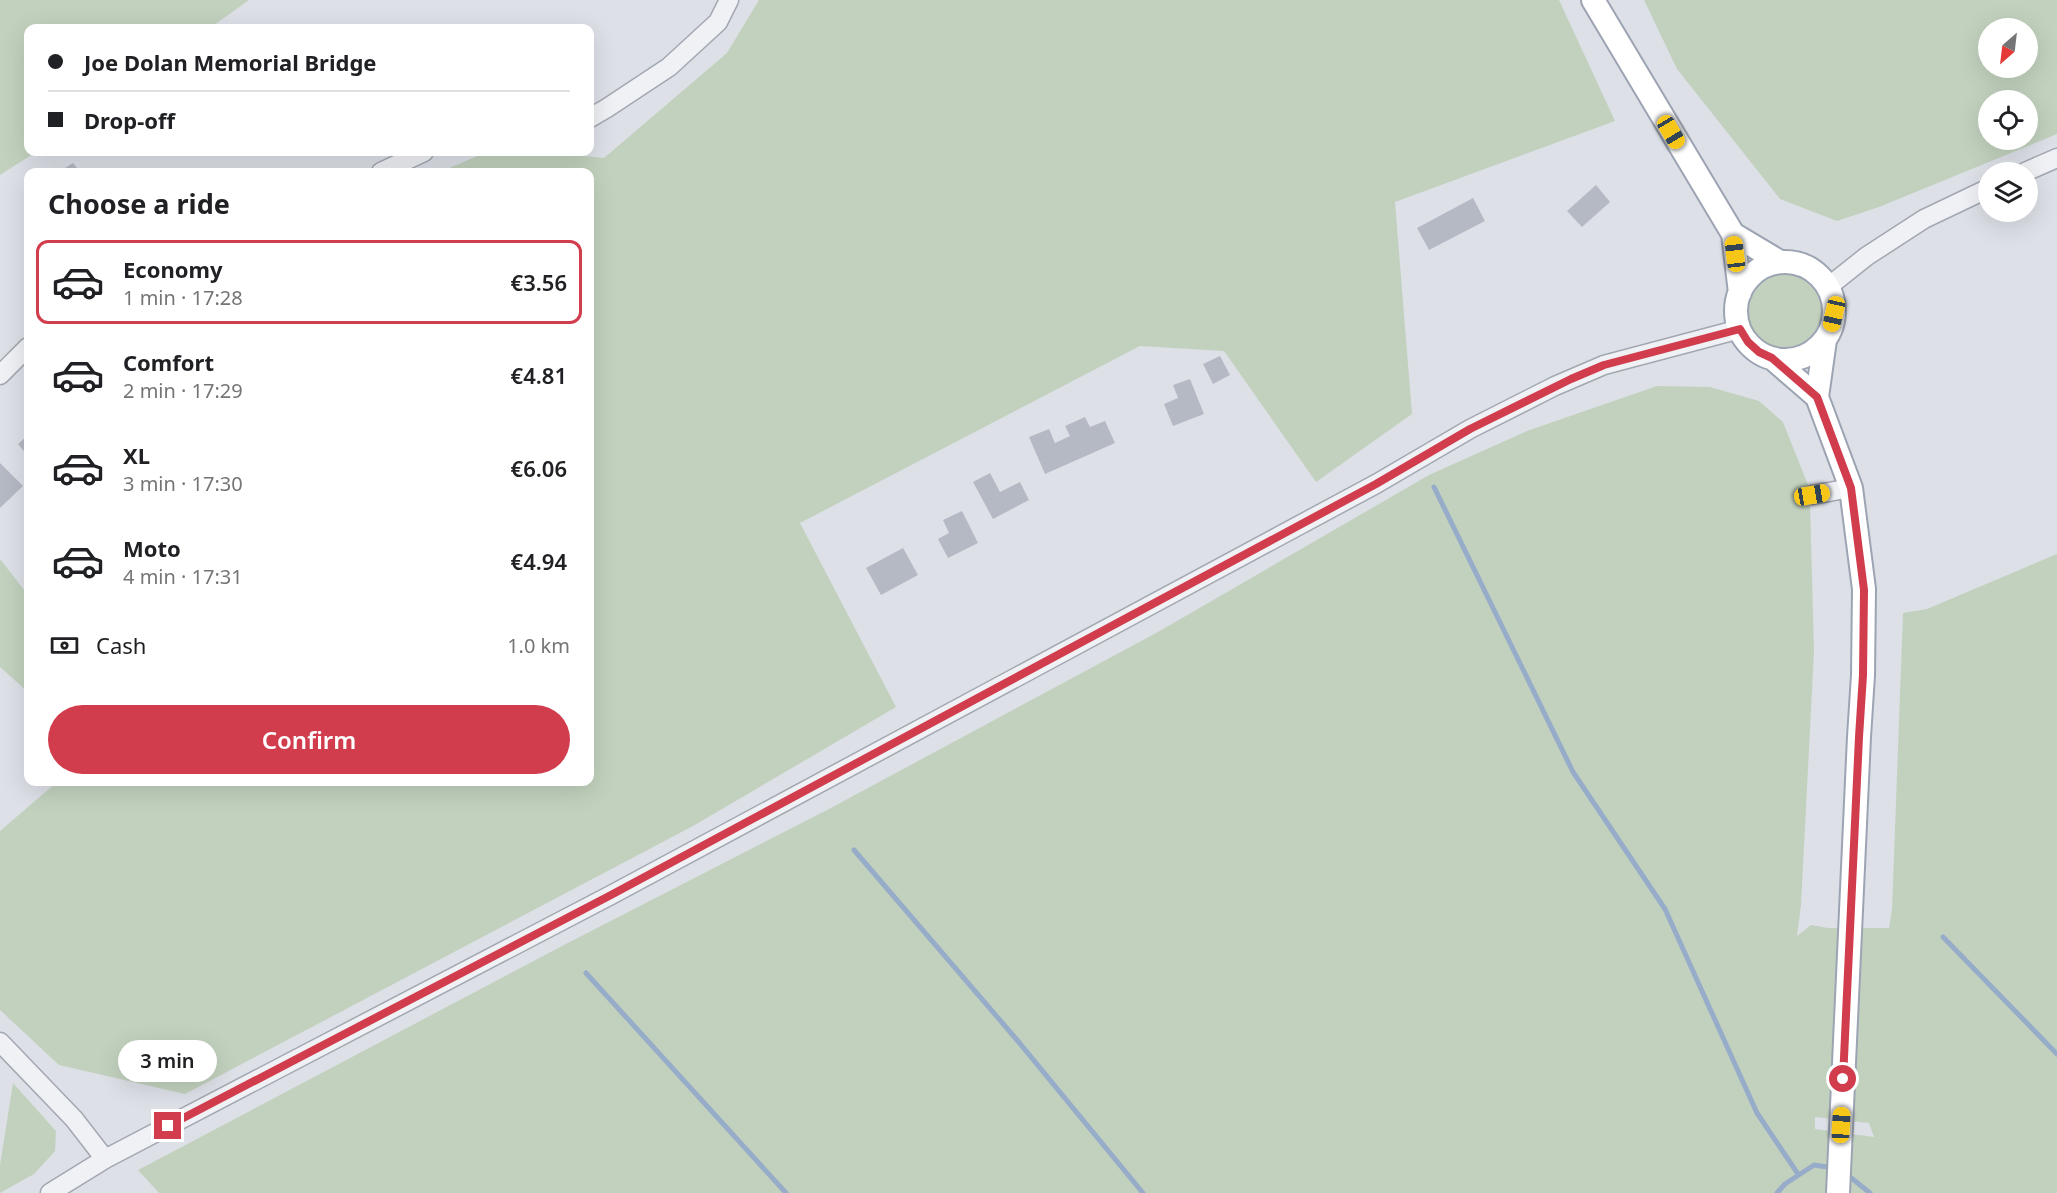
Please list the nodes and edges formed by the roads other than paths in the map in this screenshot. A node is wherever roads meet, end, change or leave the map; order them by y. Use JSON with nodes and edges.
{"nodes":[{"id":1,"x":729,"y":0,"type":"edge"},
{"id":2,"x":1593,"y":0,"type":"edge"},
{"id":3,"x":594,"y":115,"type":"edge"},
{"id":4,"x":415,"y":156,"type":"edge"},
{"id":5,"x":2057,"y":158,"type":"edge"},
{"id":6,"x":2038,"y":166,"type":"edge"},
{"id":7,"x":390,"y":168,"type":"edge"},
{"id":8,"x":1978,"y":194,"type":"edge"},
{"id":9,"x":1733,"y":234,"type":"junction"},
{"id":10,"x":1780,"y":262,"type":"junction"},
{"id":11,"x":1828,"y":287,"type":"junction"},
{"id":12,"x":1740,"y":293,"type":"junction"},
{"id":13,"x":1740,"y":329,"type":"junction"},
{"id":14,"x":1825,"y":340,"type":"junction"},
{"id":15,"x":24,"y":351,"type":"edge"},
{"id":16,"x":1772,"y":358,"type":"junction"},
{"id":17,"x":0,"y":375,"type":"edge"},
{"id":18,"x":1817,"y":397,"type":"junction"},
{"id":19,"x":1851,"y":488,"type":"junction"},
{"id":20,"x":1812,"y":495,"type":"dead end"},
{"id":21,"x":0,"y":1042,"type":"edge"},
{"id":22,"x":105,"y":1159,"type":"junction"},
{"id":23,"x":50,"y":1193,"type":"edge"},
{"id":24,"x":1838,"y":1193,"type":"edge"}],
"edges":[{"from":1,"to":3,"type":"street"},
{"from":2,"to":9,"type":"main road"},
{"from":4,"to":7,"type":"street"},
{"from":5,"to":6,"type":"street"},
{"from":8,"to":11,"type":"street"},
{"from":9,"to":10,"type":"main road"},
{"from":9,"to":12,"type":"main road"},
{"from":10,"to":11,"type":"main road"},
{"from":10,"to":12,"type":"main road"},
{"from":11,"to":14,"type":"main road"},
{"from":12,"to":13,"type":"main road"},
{"from":13,"to":16,"type":"main road"},
{"from":13,"to":22,"type":"street"},
{"from":14,"to":16,"type":"main road"},
{"from":14,"to":18,"type":"main road"},
{"from":15,"to":17,"type":"street"},
{"from":16,"to":18,"type":"main road"},
{"from":18,"to":19,"type":"main road"},
{"from":19,"to":20,"type":"street"},
{"from":19,"to":24,"type":"main road"},
{"from":21,"to":22,"type":"street"},
{"from":22,"to":23,"type":"street"}]}
